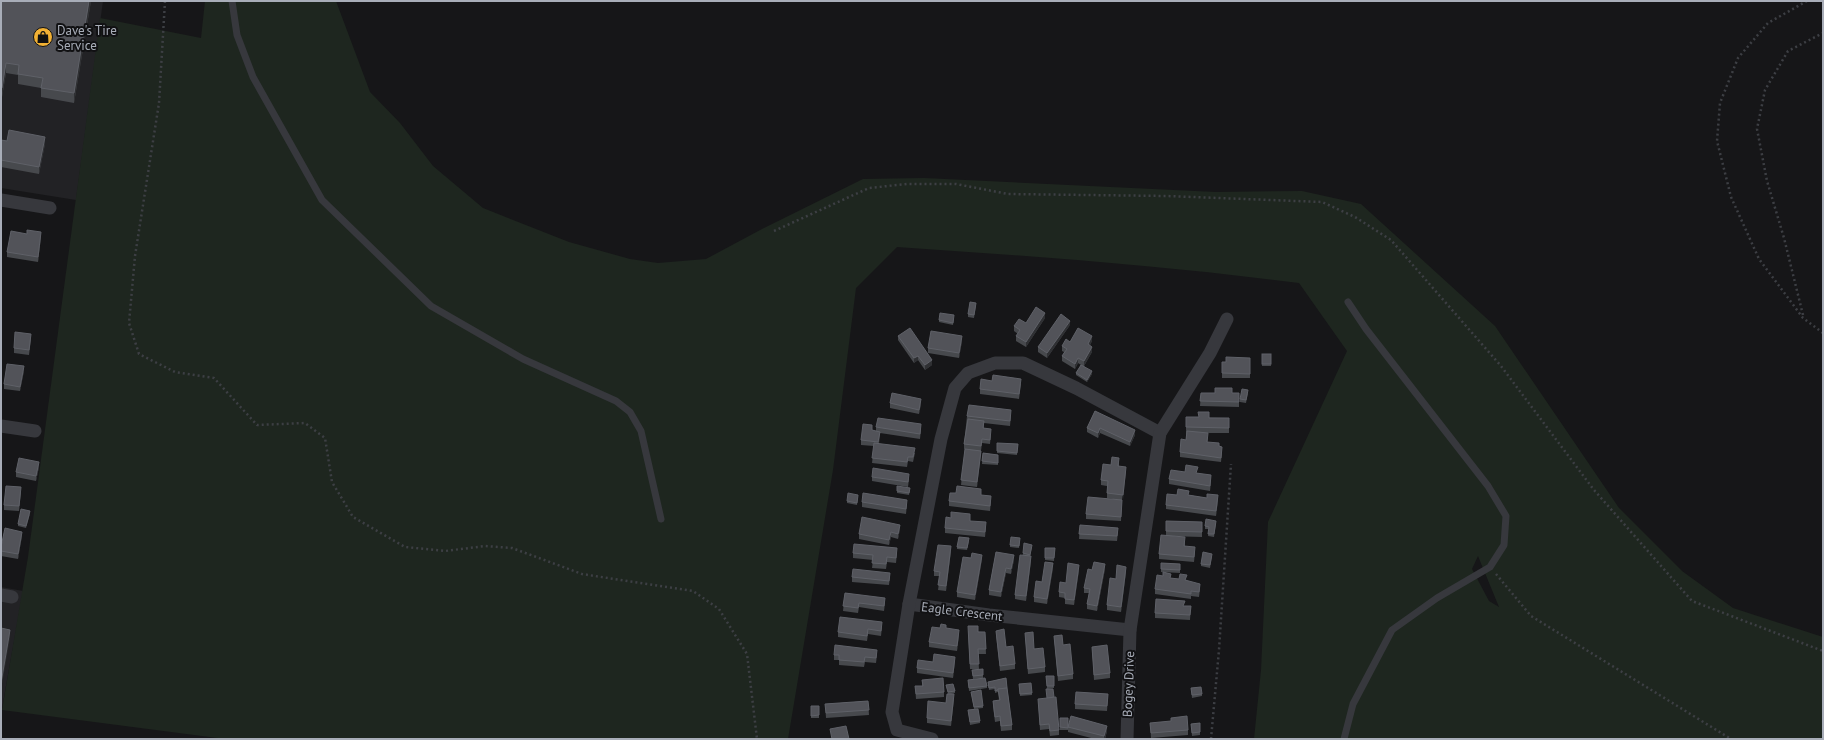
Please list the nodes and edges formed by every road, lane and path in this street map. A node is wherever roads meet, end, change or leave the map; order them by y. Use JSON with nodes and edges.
{"nodes":[{"id":1,"x":164,"y":1,"type":"edge"},
{"id":2,"x":232,"y":1,"type":"edge"},
{"id":3,"x":1806,"y":1,"type":"edge"},
{"id":4,"x":1823,"y":33,"type":"edge"},
{"id":5,"x":1,"y":200,"type":"edge"},
{"id":6,"x":50,"y":208,"type":"dead end"},
{"id":7,"x":774,"y":231,"type":"dead end"},
{"id":8,"x":1348,"y":302,"type":"dead end"},
{"id":9,"x":1803,"y":318,"type":"junction"},
{"id":10,"x":1227,"y":319,"type":"dead end"},
{"id":11,"x":1823,"y":333,"type":"edge"},
{"id":12,"x":1,"y":426,"type":"edge"},
{"id":13,"x":34,"y":431,"type":"dead end"},
{"id":14,"x":1160,"y":432,"type":"junction"},
{"id":15,"x":1231,"y":464,"type":"dead end"},
{"id":16,"x":661,"y":518,"type":"dead end"},
{"id":17,"x":1490,"y":567,"type":"junction"},
{"id":18,"x":909,"y":604,"type":"junction"},
{"id":19,"x":1130,"y":630,"type":"junction"},
{"id":20,"x":1823,"y":651,"type":"edge"},
{"id":21,"x":757,"y":739,"type":"edge"},
{"id":22,"x":932,"y":739,"type":"edge"},
{"id":23,"x":1126,"y":739,"type":"edge"},
{"id":24,"x":1211,"y":739,"type":"edge"},
{"id":25,"x":1344,"y":739,"type":"edge"},
{"id":26,"x":1731,"y":739,"type":"edge"}],
"edges":[{"from":1,"to":21,"type":"path"},
{"from":2,"to":16,"type":"lane"},
{"from":3,"to":9,"type":"path"},
{"from":4,"to":9,"type":"path"},
{"from":5,"to":6,"type":"street"},
{"from":7,"to":20,"type":"path"},
{"from":8,"to":17,"type":"lane"},
{"from":9,"to":11,"type":"path"},
{"from":10,"to":14,"type":"street"},
{"from":12,"to":13,"type":"street"},
{"from":14,"to":18,"type":"street"},
{"from":14,"to":19,"type":"street","name":"Bogey Drive"},
{"from":15,"to":24,"type":"path"},
{"from":17,"to":25,"type":"lane"},
{"from":17,"to":26,"type":"path"},
{"from":18,"to":19,"type":"street","name":"Eagle Crescent"},
{"from":18,"to":22,"type":"street","name":"Eagle Crescent"},
{"from":19,"to":23,"type":"street","name":"Bogey Drive"}]}
